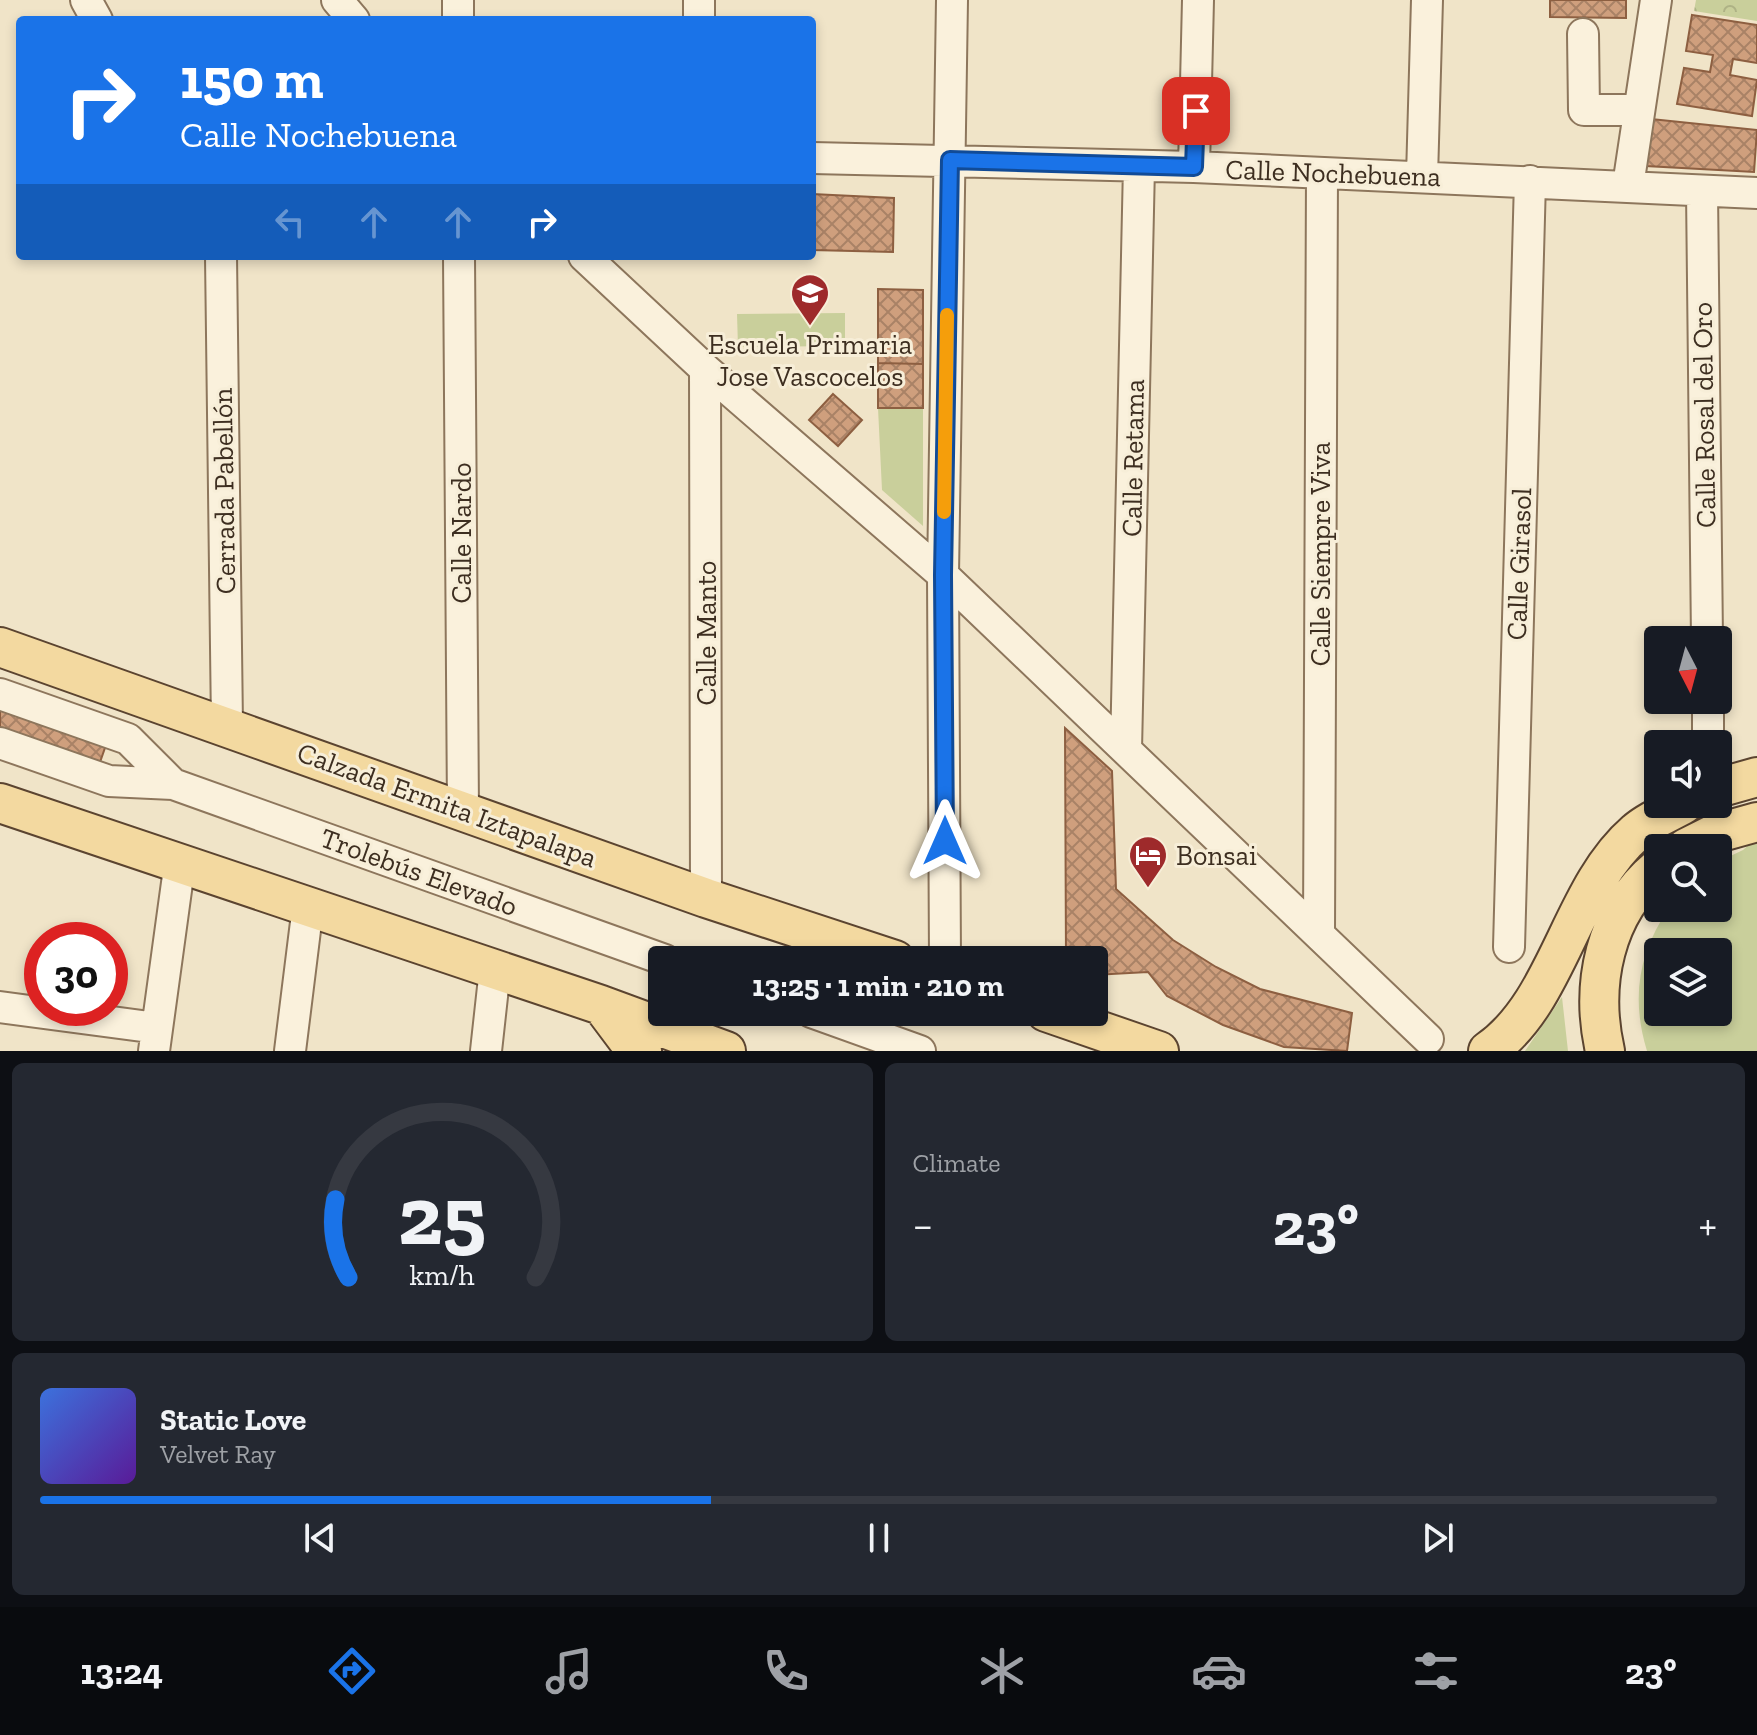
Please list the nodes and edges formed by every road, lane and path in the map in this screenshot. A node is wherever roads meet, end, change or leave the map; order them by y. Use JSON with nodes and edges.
{"nodes":[{"id":1,"x":337,"y":0,"type":"edge"},
{"id":2,"x":952,"y":0,"type":"edge"},
{"id":3,"x":1198,"y":0,"type":"edge"},
{"id":4,"x":1427,"y":0,"type":"edge"},
{"id":5,"x":1656,"y":0,"type":"edge"},
{"id":6,"x":351,"y":16,"type":"edge"},
{"id":7,"x":1583,"y":34,"type":"dead end"},
{"id":8,"x":1639,"y":110,"type":"junction"},
{"id":9,"x":816,"y":158,"type":"edge"},
{"id":10,"x":950,"y":160,"type":"junction"},
{"id":11,"x":1139,"y":166,"type":"junction"},
{"id":12,"x":1194,"y":167,"type":"junction"},
{"id":13,"x":1322,"y":173,"type":"junction"},
{"id":14,"x":1422,"y":177,"type":"junction"},
{"id":15,"x":1530,"y":181,"type":"junction"},
{"id":16,"x":1628,"y":186,"type":"junction"},
{"id":17,"x":1702,"y":191,"type":"junction"},
{"id":18,"x":1757,"y":193,"type":"edge"},
{"id":19,"x":221,"y":260,"type":"edge"},
{"id":20,"x":459,"y":260,"type":"edge"},
{"id":21,"x":588,"y":260,"type":"edge"},
{"id":22,"x":705,"y":369,"type":"junction"},
{"id":23,"x":943,"y":575,"type":"junction"},
{"id":24,"x":1707,"y":626,"type":"edge"},
{"id":25,"x":0,"y":647,"type":"edge"},
{"id":26,"x":0,"y":694,"type":"edge"},
{"id":27,"x":227,"y":725,"type":"junction"},
{"id":28,"x":0,"y":743,"type":"edge"},
{"id":29,"x":1126,"y":750,"type":"junction"},
{"id":30,"x":1757,"y":777,"type":"edge"},
{"id":31,"x":173,"y":784,"type":"junction"},
{"id":32,"x":1732,"y":784,"type":"edge"},
{"id":33,"x":0,"y":803,"type":"edge"},
{"id":34,"x":463,"y":811,"type":"junction"},
{"id":35,"x":1659,"y":818,"type":"edge"},
{"id":36,"x":1757,"y":822,"type":"edge"},
{"id":37,"x":1714,"y":834,"type":"edge"},
{"id":38,"x":180,"y":861,"type":"junction"},
{"id":39,"x":1644,"y":884,"type":"edge"},
{"id":40,"x":706,"y":898,"type":"junction"},
{"id":41,"x":308,"y":906,"type":"junction"},
{"id":42,"x":1319,"y":934,"type":"junction"},
{"id":43,"x":852,"y":946,"type":"edge"},
{"id":44,"x":945,"y":946,"type":"edge"},
{"id":45,"x":1509,"y":947,"type":"dead end"},
{"id":46,"x":648,"y":954,"type":"edge"},
{"id":47,"x":495,"y":969,"type":"junction"},
{"id":48,"x":601,"y":1005,"type":"junction"},
{"id":49,"x":0,"y":1007,"type":"edge"},
{"id":50,"x":850,"y":1026,"type":"edge"},
{"id":51,"x":1087,"y":1026,"type":"edge"},
{"id":52,"x":155,"y":1039,"type":"edge"},
{"id":53,"x":1428,"y":1039,"type":"dead end"},
{"id":54,"x":707,"y":1048,"type":"edge"},
{"id":55,"x":290,"y":1051,"type":"edge"},
{"id":56,"x":486,"y":1051,"type":"edge"},
{"id":57,"x":642,"y":1051,"type":"edge"},
{"id":58,"x":920,"y":1051,"type":"edge"},
{"id":59,"x":1159,"y":1051,"type":"edge"},
{"id":60,"x":1488,"y":1051,"type":"edge"},
{"id":61,"x":1605,"y":1051,"type":"edge"}],
"edges":[{"from":1,"to":6,"type":"street"},
{"from":2,"to":10,"type":"street"},
{"from":3,"to":12,"type":"street"},
{"from":4,"to":14,"type":"street"},
{"from":5,"to":8,"type":"street"},
{"from":7,"to":8,"type":"street"},
{"from":8,"to":16,"type":"street"},
{"from":9,"to":10,"type":"street","name":"Calle Nochebuena"},
{"from":10,"to":11,"type":"street","name":"Calle Nochebuena"},
{"from":10,"to":23,"type":"street"},
{"from":11,"to":12,"type":"street","name":"Calle Nochebuena"},
{"from":11,"to":29,"type":"street","name":"Calle Retama"},
{"from":12,"to":13,"type":"street","name":"Calle Nochebuena"},
{"from":13,"to":14,"type":"street","name":"Calle Nochebuena"},
{"from":13,"to":42,"type":"street","name":"Calle Siempre Viva"},
{"from":14,"to":15,"type":"street","name":"Calle Nochebuena"},
{"from":15,"to":16,"type":"street","name":"Calle Nochebuena"},
{"from":15,"to":45,"type":"street","name":"Calle Girasol"},
{"from":16,"to":17,"type":"street","name":"Calle Nochebuena"},
{"from":17,"to":18,"type":"street","name":"Calle Nochebuena"},
{"from":17,"to":24,"type":"street","name":"Calle Rosal del Oro"},
{"from":19,"to":27,"type":"street","name":"Cerrada Pabellón"},
{"from":20,"to":34,"type":"street","name":"Calle Nardo"},
{"from":21,"to":22,"type":"street"},
{"from":22,"to":23,"type":"street"},
{"from":22,"to":40,"type":"street","name":"Calle Manto"},
{"from":23,"to":29,"type":"street"},
{"from":23,"to":44,"type":"street"},
{"from":25,"to":27,"type":"main road","name":"Calzada Ermita Iztapalapa"},
{"from":26,"to":31,"type":"street","name":"Trolebús Elevado"},
{"from":27,"to":34,"type":"main road","name":"Calzada Ermita Iztapalapa"},
{"from":28,"to":31,"type":"street","name":"Trolebús Elevado"},
{"from":29,"to":42,"type":"street"},
{"from":30,"to":32,"type":"main road"},
{"from":31,"to":46,"type":"street","name":"Trolebús Elevado"},
{"from":33,"to":38,"type":"main road"},
{"from":34,"to":40,"type":"main road","name":"Calzada Ermita Iztapalapa"},
{"from":35,"to":60,"type":"main road"},
{"from":36,"to":37,"type":"main road"},
{"from":38,"to":41,"type":"main road"},
{"from":38,"to":52,"type":"street"},
{"from":39,"to":61,"type":"main road"},
{"from":40,"to":43,"type":"main road","name":"Calzada Ermita Iztapalapa"},
{"from":41,"to":47,"type":"main road"},
{"from":41,"to":55,"type":"street"},
{"from":42,"to":53,"type":"street"},
{"from":47,"to":48,"type":"main road"},
{"from":47,"to":56,"type":"street"},
{"from":48,"to":54,"type":"main road"},
{"from":48,"to":57,"type":"main road"},
{"from":49,"to":52,"type":"street"},
{"from":50,"to":58,"type":"street"},
{"from":51,"to":59,"type":"main road"}]}
